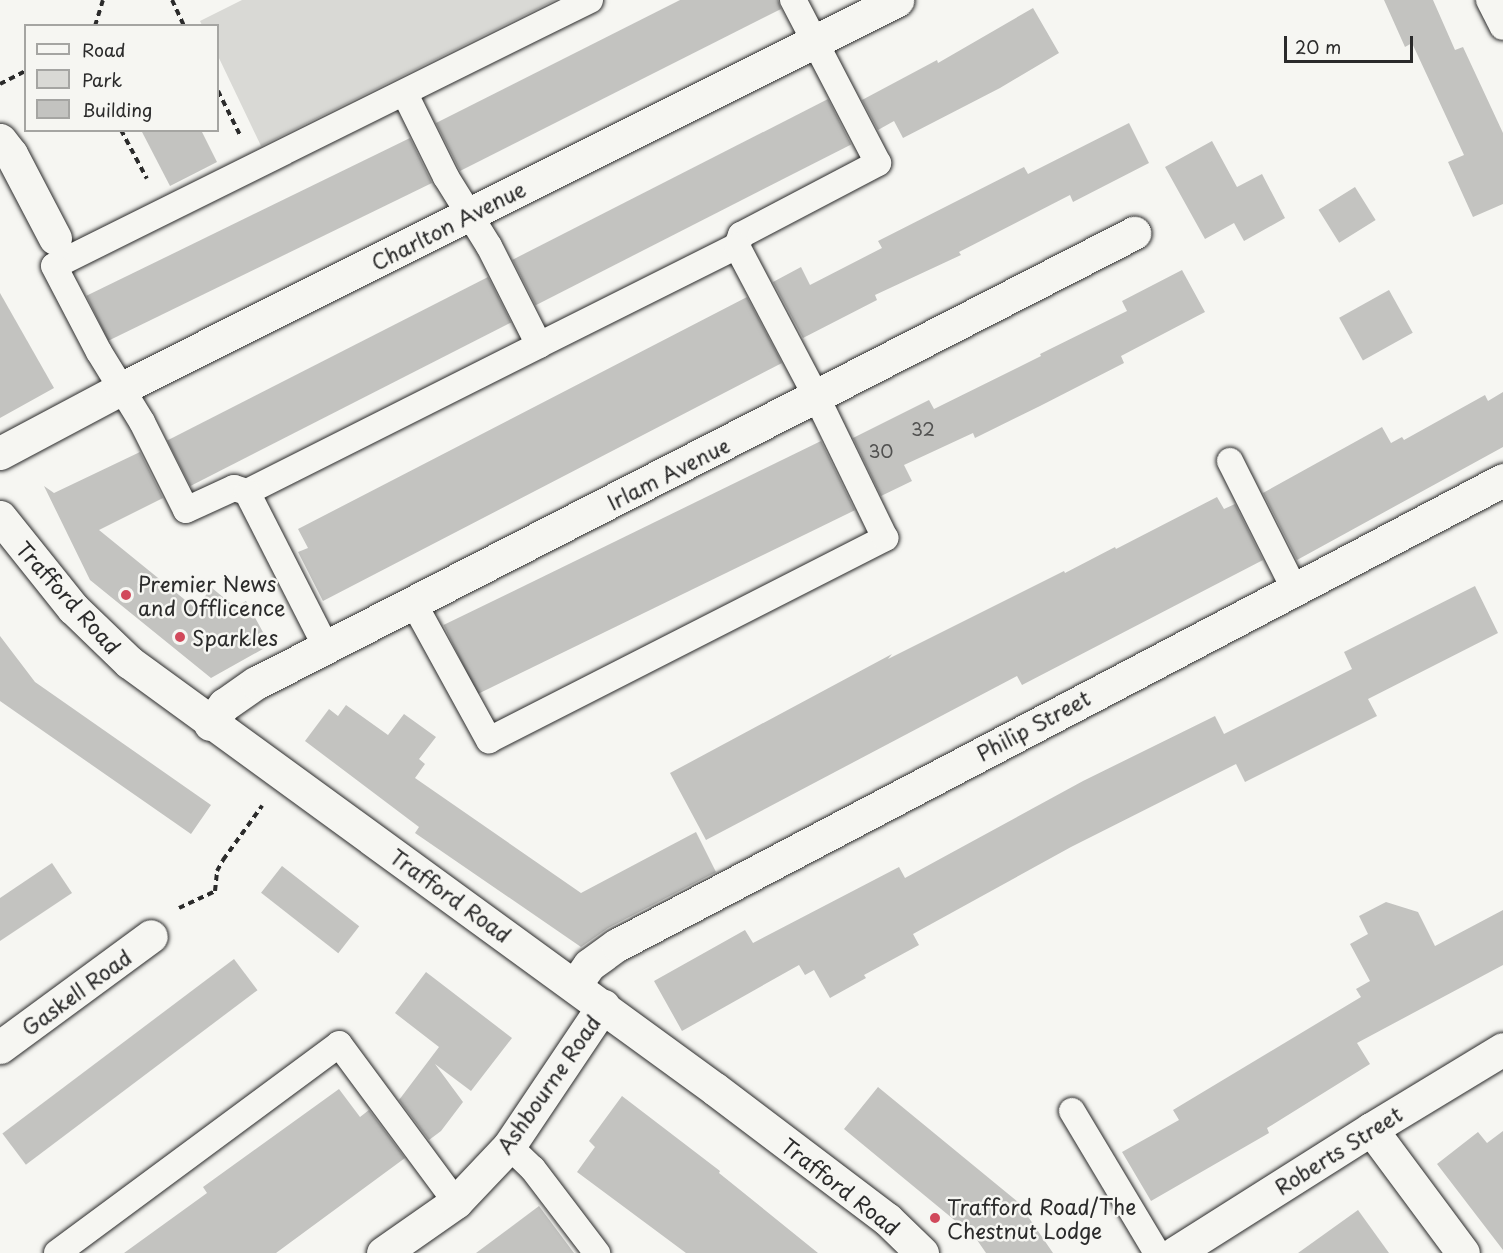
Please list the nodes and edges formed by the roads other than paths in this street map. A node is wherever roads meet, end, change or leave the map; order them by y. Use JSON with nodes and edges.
{"nodes":[{"id":1,"x":590,"y":0,"type":"edge"},
{"id":2,"x":793,"y":0,"type":"edge"},
{"id":3,"x":897,"y":0,"type":"edge"},
{"id":4,"x":1489,"y":0,"type":"edge"},
{"id":5,"x":1503,"y":27,"type":"edge"},
{"id":6,"x":815,"y":42,"type":"junction"},
{"id":7,"x":405,"y":94,"type":"junction"},
{"id":8,"x":0,"y":140,"type":"edge"},
{"id":9,"x":469,"y":214,"type":"junction"},
{"id":10,"x":1134,"y":234,"type":"dead end"},
{"id":11,"x":55,"y":238,"type":"dead end"},
{"id":12,"x":737,"y":246,"type":"junction"},
{"id":13,"x":539,"y":345,"type":"junction"},
{"id":14,"x":122,"y":388,"type":"junction"},
{"id":15,"x":817,"y":398,"type":"junction"},
{"id":16,"x":0,"y":453,"type":"edge"},
{"id":17,"x":1230,"y":461,"type":"dead end"},
{"id":18,"x":1503,"y":480,"type":"edge"},
{"id":19,"x":247,"y":492,"type":"junction"},
{"id":20,"x":0,"y":517,"type":"edge"},
{"id":21,"x":1294,"y":588,"type":"junction"},
{"id":22,"x":413,"y":602,"type":"junction"},
{"id":23,"x":326,"y":647,"type":"junction"},
{"id":24,"x":210,"y":723,"type":"junction"},
{"id":25,"x":152,"y":936,"type":"dead end"},
{"id":26,"x":575,"y":985,"type":"junction"},
{"id":27,"x":603,"y":1006,"type":"junction"},
{"id":28,"x":0,"y":1047,"type":"edge"},
{"id":29,"x":1503,"y":1049,"type":"edge"},
{"id":30,"x":1072,"y":1111,"type":"dead end"},
{"id":31,"x":1371,"y":1129,"type":"junction"},
{"id":32,"x":509,"y":1146,"type":"junction"},
{"id":33,"x":456,"y":1203,"type":"junction"},
{"id":34,"x":57,"y":1253,"type":"edge"},
{"id":35,"x":383,"y":1253,"type":"edge"},
{"id":36,"x":597,"y":1253,"type":"edge"},
{"id":37,"x":922,"y":1253,"type":"edge"},
{"id":38,"x":1157,"y":1253,"type":"edge"},
{"id":39,"x":1175,"y":1253,"type":"edge"},
{"id":40,"x":1463,"y":1253,"type":"edge"}],
"edges":[{"from":1,"to":7,"type":"lane"},
{"from":2,"to":6,"type":"lane"},
{"from":3,"to":6,"type":"street","name":"Charlton Avenue"},
{"from":4,"to":5,"type":"lane"},
{"from":6,"to":9,"type":"street","name":"Charlton Avenue"},
{"from":6,"to":12,"type":"lane"},
{"from":7,"to":9,"type":"lane"},
{"from":7,"to":14,"type":"lane"},
{"from":8,"to":11,"type":"street"},
{"from":9,"to":13,"type":"lane"},
{"from":9,"to":14,"type":"street","name":"Charlton Avenue"},
{"from":10,"to":15,"type":"street","name":"Irlam Avenue"},
{"from":12,"to":13,"type":"lane"},
{"from":12,"to":15,"type":"lane"},
{"from":13,"to":19,"type":"lane"},
{"from":14,"to":16,"type":"street","name":"Charlton Avenue"},
{"from":14,"to":19,"type":"lane"},
{"from":15,"to":22,"type":"street","name":"Irlam Avenue"},
{"from":15,"to":22,"type":"lane"},
{"from":17,"to":21,"type":"lane"},
{"from":18,"to":21,"type":"street","name":"Philip Street"},
{"from":19,"to":23,"type":"lane"},
{"from":20,"to":24,"type":"street","name":"Trafford Road"},
{"from":21,"to":26,"type":"street","name":"Philip Street"},
{"from":22,"to":23,"type":"street","name":"Irlam Avenue"},
{"from":23,"to":24,"type":"street","name":"Irlam Avenue"},
{"from":24,"to":26,"type":"street","name":"Trafford Road"},
{"from":25,"to":28,"type":"street","name":"Gaskell Road"},
{"from":26,"to":27,"type":"street","name":"Trafford Road"},
{"from":27,"to":32,"type":"street","name":"Ashbourne Road"},
{"from":27,"to":37,"type":"street","name":"Trafford Road"},
{"from":29,"to":31,"type":"street","name":"Roberts Street"},
{"from":30,"to":38,"type":"lane"},
{"from":31,"to":39,"type":"street","name":"Roberts Street"},
{"from":31,"to":40,"type":"street"},
{"from":32,"to":33,"type":"street","name":"Ashbourne Road"},
{"from":32,"to":36,"type":"lane"},
{"from":33,"to":34,"type":"lane"},
{"from":33,"to":35,"type":"street","name":"Ashbourne Road"}]}
